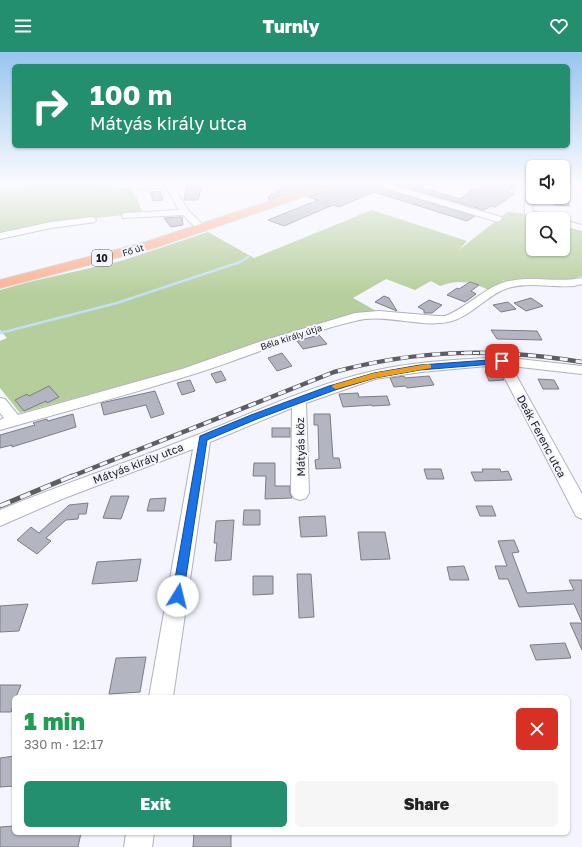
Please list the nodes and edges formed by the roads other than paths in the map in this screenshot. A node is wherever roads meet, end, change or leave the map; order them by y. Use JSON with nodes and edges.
{"nodes":[{"id":1,"x":83,"y":221,"type":"edge"},
{"id":2,"x":194,"y":221,"type":"edge"},
{"id":3,"x":225,"y":221,"type":"edge"},
{"id":4,"x":570,"y":224,"type":"edge"},
{"id":5,"x":582,"y":228,"type":"edge"},
{"id":6,"x":202,"y":229,"type":"junction"},
{"id":7,"x":0,"y":236,"type":"edge"},
{"id":8,"x":582,"y":280,"type":"edge"},
{"id":9,"x":0,"y":284,"type":"edge"},
{"id":10,"x":502,"y":361,"type":"junction"},
{"id":11,"x":582,"y":370,"type":"edge"},
{"id":12,"x":299,"y":400,"type":"junction"},
{"id":13,"x":0,"y":403,"type":"edge"},
{"id":14,"x":15,"y":421,"type":"junction"},
{"id":15,"x":0,"y":425,"type":"edge"},
{"id":16,"x":203,"y":439,"type":"junction"},
{"id":17,"x":300,"y":493,"type":"dead end"},
{"id":18,"x":582,"y":511,"type":"edge"},
{"id":19,"x":0,"y":518,"type":"edge"},
{"id":20,"x":161,"y":695,"type":"edge"},
{"id":21,"x":140,"y":835,"type":"edge"},
{"id":22,"x":138,"y":847,"type":"edge"}],
"edges":[{"from":1,"to":7,"type":"street"},
{"from":2,"to":6,"type":"street"},
{"from":3,"to":6,"type":"main road","name":"Fő út","number":"10"},
{"from":4,"to":5,"type":"street"},
{"from":6,"to":9,"type":"main road","name":"Fő út","number":"10"},
{"from":8,"to":14,"type":"street","name":"Béla király útja"},
{"from":10,"to":11,"type":"street","name":"Mátyás király utca"},
{"from":10,"to":12,"type":"street","name":"Mátyás király utca"},
{"from":10,"to":18,"type":"street","name":"Deák Ferenc utca"},
{"from":12,"to":16,"type":"street","name":"Mátyás király utca"},
{"from":12,"to":17,"type":"street","name":"Mátyás köz"},
{"from":13,"to":14,"type":"street"},
{"from":14,"to":15,"type":"street","name":"Béla király útja"},
{"from":16,"to":19,"type":"street","name":"Mátyás király utca"},
{"from":16,"to":20,"type":"street"},
{"from":21,"to":22,"type":"street"}]}
